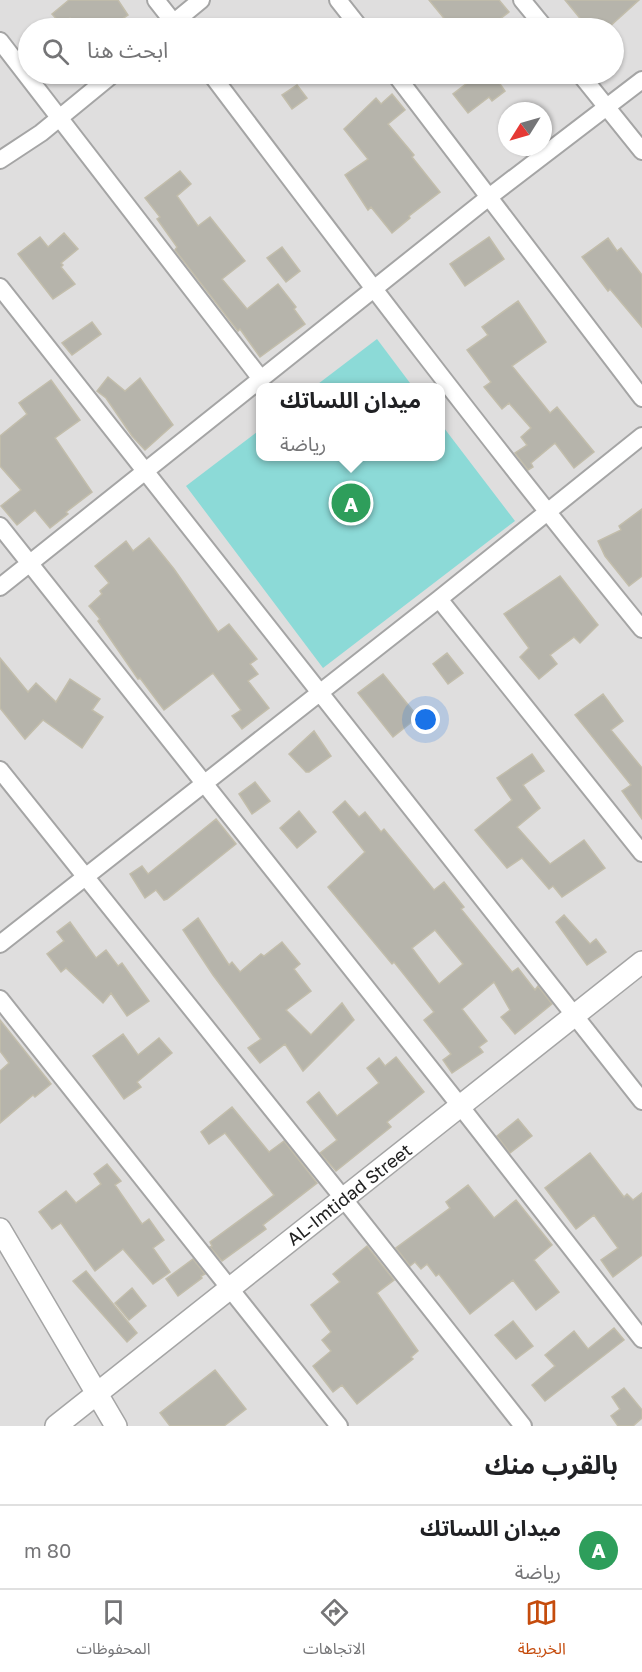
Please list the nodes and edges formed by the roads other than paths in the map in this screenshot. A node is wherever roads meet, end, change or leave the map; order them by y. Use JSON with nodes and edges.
{"nodes":[{"id":1,"x":156,"y":0,"type":"edge"},
{"id":2,"x":201,"y":0,"type":"edge"},
{"id":3,"x":338,"y":0,"type":"edge"},
{"id":4,"x":522,"y":0,"type":"edge"},
{"id":5,"x":167,"y":18,"type":"edge"},
{"id":6,"x":182,"y":18,"type":"edge"},
{"id":7,"x":352,"y":18,"type":"edge"},
{"id":8,"x":537,"y":18,"type":"edge"},
{"id":9,"x":0,"y":41,"type":"edge"},
{"id":10,"x":18,"y":64,"type":"edge"},
{"id":11,"x":642,"y":80,"type":"edge"},
{"id":12,"x":34,"y":84,"type":"edge"},
{"id":13,"x":101,"y":84,"type":"edge"},
{"id":14,"x":220,"y":84,"type":"edge"},
{"id":15,"x":403,"y":84,"type":"edge"},
{"id":16,"x":588,"y":84,"type":"edge"},
{"id":17,"x":608,"y":108,"type":"junction"},
{"id":18,"x":61,"y":118,"type":"junction"},
{"id":19,"x":642,"y":151,"type":"edge"},
{"id":20,"x":0,"y":160,"type":"edge"},
{"id":21,"x":489,"y":197,"type":"junction"},
{"id":22,"x":0,"y":287,"type":"edge"},
{"id":23,"x":374,"y":290,"type":"junction"},
{"id":24,"x":261,"y":379,"type":"junction"},
{"id":25,"x":256,"y":383,"type":"edge"},
{"id":26,"x":256,"y":383,"type":"edge"},
{"id":27,"x":642,"y":398,"type":"edge"},
{"id":28,"x":642,"y":436,"type":"edge"},
{"id":29,"x":145,"y":472,"type":"junction"},
{"id":30,"x":547,"y":513,"type":"junction"},
{"id":31,"x":0,"y":526,"type":"edge"},
{"id":32,"x":29,"y":563,"type":"junction"},
{"id":33,"x":0,"y":587,"type":"edge"},
{"id":34,"x":439,"y":599,"type":"junction"},
{"id":35,"x":642,"y":629,"type":"edge"},
{"id":36,"x":320,"y":693,"type":"junction"},
{"id":37,"x":2,"y":778,"type":"edge"},
{"id":38,"x":204,"y":782,"type":"junction"},
{"id":39,"x":642,"y":853,"type":"edge"},
{"id":40,"x":84,"y":876,"type":"junction"},
{"id":41,"x":0,"y":944,"type":"edge"},
{"id":42,"x":642,"y":963,"type":"edge"},
{"id":43,"x":0,"y":999,"type":"edge"},
{"id":44,"x":576,"y":1015,"type":"junction"},
{"id":45,"x":642,"y":1101,"type":"edge"},
{"id":46,"x":461,"y":1107,"type":"junction"},
{"id":47,"x":343,"y":1198,"type":"junction"},
{"id":48,"x":0,"y":1229,"type":"edge"},
{"id":49,"x":229,"y":1289,"type":"junction"},
{"id":50,"x":642,"y":1339,"type":"edge"},
{"id":51,"x":96,"y":1393,"type":"junction"},
{"id":52,"x":56,"y":1426,"type":"edge"},
{"id":53,"x":116,"y":1426,"type":"edge"},
{"id":54,"x":339,"y":1426,"type":"edge"},
{"id":55,"x":523,"y":1426,"type":"edge"}],
"edges":[{"from":1,"to":5,"type":"street"},
{"from":2,"to":6,"type":"street"},
{"from":3,"to":7,"type":"street"},
{"from":4,"to":8,"type":"street"},
{"from":9,"to":10,"type":"street"},
{"from":11,"to":17,"type":"street"},
{"from":12,"to":18,"type":"street"},
{"from":13,"to":18,"type":"street"},
{"from":14,"to":23,"type":"street"},
{"from":15,"to":21,"type":"street"},
{"from":16,"to":17,"type":"street"},
{"from":17,"to":19,"type":"street"},
{"from":17,"to":21,"type":"street"},
{"from":18,"to":20,"type":"street"},
{"from":18,"to":24,"type":"street"},
{"from":21,"to":23,"type":"street"},
{"from":21,"to":27,"type":"street"},
{"from":22,"to":29,"type":"street"},
{"from":23,"to":24,"type":"street"},
{"from":23,"to":30,"type":"street"},
{"from":24,"to":26,"type":"street"},
{"from":25,"to":29,"type":"street"},
{"from":28,"to":30,"type":"street"},
{"from":29,"to":32,"type":"street"},
{"from":29,"to":36,"type":"street"},
{"from":30,"to":34,"type":"street"},
{"from":30,"to":35,"type":"street"},
{"from":31,"to":32,"type":"street"},
{"from":32,"to":33,"type":"street"},
{"from":32,"to":38,"type":"street"},
{"from":34,"to":36,"type":"street"},
{"from":34,"to":39,"type":"street"},
{"from":36,"to":38,"type":"street"},
{"from":36,"to":44,"type":"street"},
{"from":37,"to":40,"type":"street"},
{"from":38,"to":40,"type":"street"},
{"from":38,"to":46,"type":"street"},
{"from":40,"to":41,"type":"street"},
{"from":40,"to":47,"type":"street"},
{"from":42,"to":44,"type":"street","name":"AL-Imtidad Street"},
{"from":43,"to":49,"type":"street"},
{"from":44,"to":45,"type":"street"},
{"from":44,"to":46,"type":"street","name":"AL-Imtidad Street"},
{"from":46,"to":47,"type":"street","name":"AL-Imtidad Street"},
{"from":46,"to":50,"type":"street"},
{"from":47,"to":49,"type":"street","name":"AL-Imtidad Street"},
{"from":47,"to":55,"type":"street"},
{"from":48,"to":51,"type":"street"},
{"from":49,"to":51,"type":"street","name":"AL-Imtidad Street"},
{"from":49,"to":54,"type":"street"},
{"from":51,"to":52,"type":"street","name":"AL-Imtidad Street"},
{"from":51,"to":53,"type":"street"}]}
